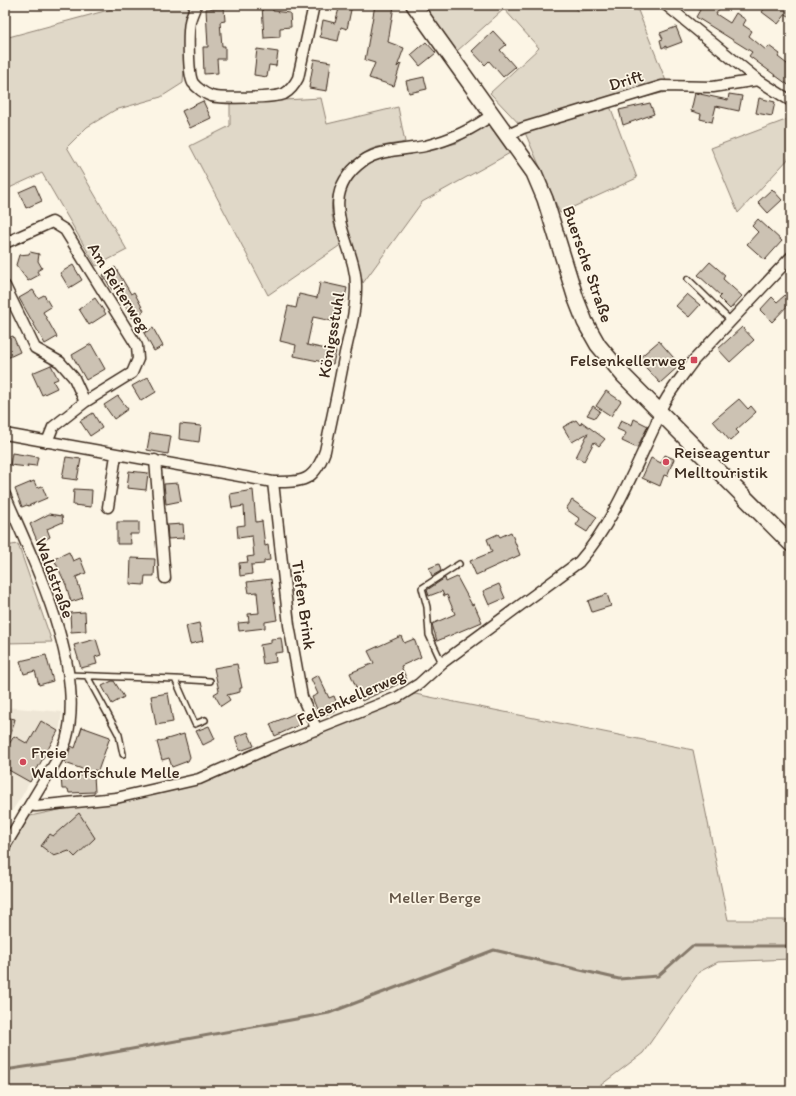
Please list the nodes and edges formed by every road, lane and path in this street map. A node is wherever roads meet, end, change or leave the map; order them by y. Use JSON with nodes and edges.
{"nodes":[{"id":1,"x":196,"y":5,"type":"edge"},
{"id":2,"x":314,"y":5,"type":"edge"},
{"id":3,"x":414,"y":5,"type":"edge"},
{"id":4,"x":666,"y":5,"type":"edge"},
{"id":5,"x":758,"y":80,"type":"junction"},
{"id":6,"x":791,"y":101,"type":"edge"},
{"id":7,"x":493,"y":114,"type":"junction"},
{"id":8,"x":508,"y":135,"type":"junction"},
{"id":9,"x":5,"y":243,"type":"edge"},
{"id":10,"x":791,"y":257,"type":"edge"},
{"id":11,"x":688,"y":278,"type":"dead end"},
{"id":12,"x":5,"y":286,"type":"edge"},
{"id":13,"x":731,"y":320,"type":"junction"},
{"id":14,"x":85,"y":402,"type":"junction"},
{"id":15,"x":660,"y":412,"type":"junction"},
{"id":16,"x":5,"y":434,"type":"edge"},
{"id":17,"x":47,"y":442,"type":"junction"},
{"id":18,"x":116,"y":455,"type":"junction"},
{"id":19,"x":155,"y":460,"type":"junction"},
{"id":20,"x":273,"y":482,"type":"junction"},
{"id":21,"x":5,"y":495,"type":"edge"},
{"id":22,"x":108,"y":507,"type":"dead end"},
{"id":23,"x":791,"y":544,"type":"edge"},
{"id":24,"x":460,"y":564,"type":"dead end"},
{"id":25,"x":165,"y":578,"type":"dead end"},
{"id":26,"x":442,"y":663,"type":"junction"},
{"id":27,"x":69,"y":675,"type":"junction"},
{"id":28,"x":87,"y":676,"type":"junction"},
{"id":29,"x":175,"y":679,"type":"junction"},
{"id":30,"x":210,"y":682,"type":"dead end"},
{"id":31,"x":205,"y":720,"type":"dead end"},
{"id":32,"x":317,"y":730,"type":"junction"},
{"id":33,"x":123,"y":754,"type":"dead end"},
{"id":34,"x":30,"y":805,"type":"junction"},
{"id":35,"x":5,"y":846,"type":"edge"}],
"edges":[{"from":1,"to":2,"type":"street"},
{"from":3,"to":7,"type":"main road","name":"Buersche Straße"},
{"from":4,"to":5,"type":"street"},
{"from":5,"to":6,"type":"street"},
{"from":5,"to":8,"type":"street","name":"Drift"},
{"from":7,"to":8,"type":"main road","name":"Buersche Straße"},
{"from":7,"to":20,"type":"street","name":"Königsstuhl"},
{"from":8,"to":15,"type":"main road","name":"Buersche Straße"},
{"from":9,"to":14,"type":"street","name":"Am Reiterweg"},
{"from":10,"to":13,"type":"street","name":"Felsenkellerweg"},
{"from":11,"to":13,"type":"lane"},
{"from":12,"to":14,"type":"street"},
{"from":13,"to":15,"type":"street","name":"Felsenkellerweg"},
{"from":14,"to":17,"type":"street","name":"Am Reiterweg"},
{"from":15,"to":23,"type":"main road","name":"Buersche Straße"},
{"from":15,"to":26,"type":"street","name":"Felsenkellerweg"},
{"from":16,"to":17,"type":"street","name":"Königsstuhl"},
{"from":17,"to":18,"type":"street","name":"Königsstuhl"},
{"from":18,"to":19,"type":"street","name":"Königsstuhl"},
{"from":18,"to":22,"type":"street"},
{"from":19,"to":20,"type":"street","name":"Königsstuhl"},
{"from":19,"to":25,"type":"street"},
{"from":20,"to":32,"type":"street","name":"Tiefen Brink"},
{"from":21,"to":27,"type":"street","name":"Waldstraße"},
{"from":24,"to":26,"type":"lane"},
{"from":26,"to":32,"type":"street","name":"Felsenkellerweg"},
{"from":27,"to":28,"type":"lane"},
{"from":27,"to":34,"type":"street","name":"Waldstraße"},
{"from":28,"to":29,"type":"lane"},
{"from":28,"to":33,"type":"lane"},
{"from":29,"to":30,"type":"lane"},
{"from":29,"to":31,"type":"lane"},
{"from":32,"to":34,"type":"street","name":"Felsenkellerweg"},
{"from":34,"to":35,"type":"street","name":"Waldstraße"}]}
